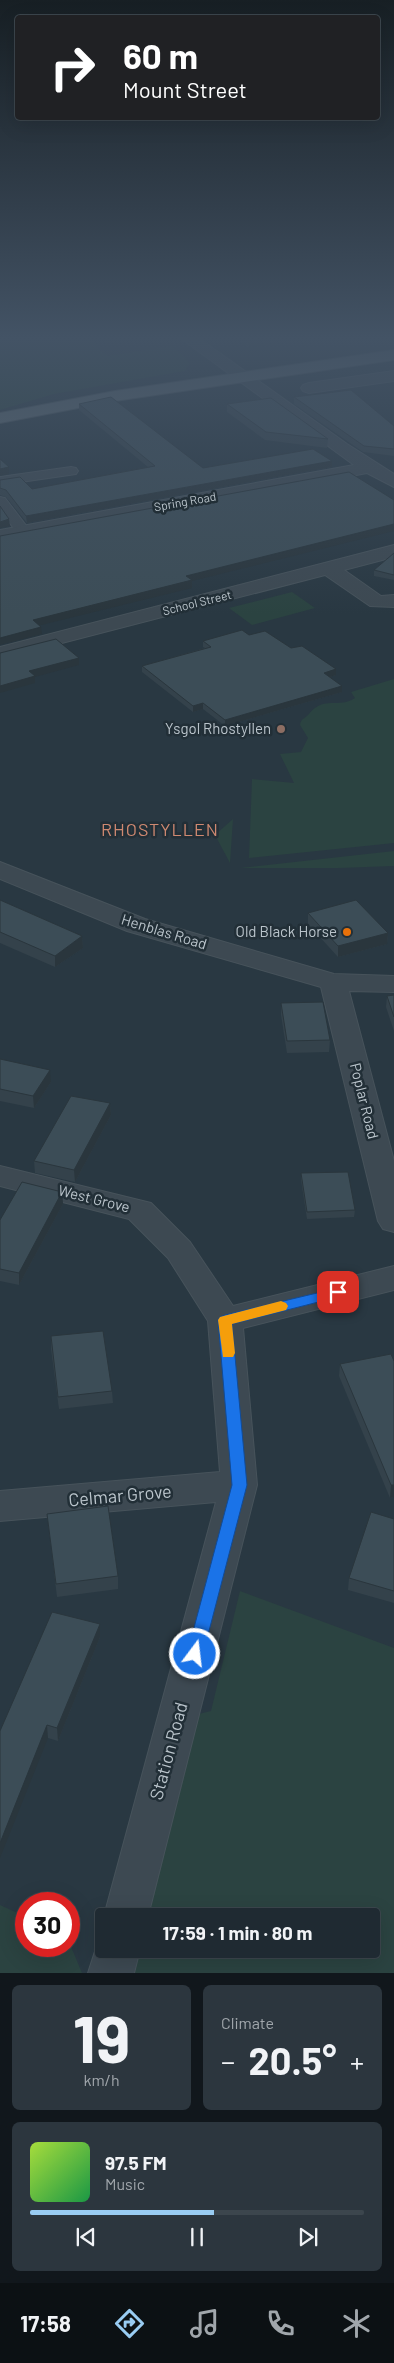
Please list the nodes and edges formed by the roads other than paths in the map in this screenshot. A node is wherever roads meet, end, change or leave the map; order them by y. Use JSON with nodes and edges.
{"nodes":[{"id":1,"x":317,"y":429,"type":"edge"},
{"id":2,"x":370,"y":468,"type":"junction"},
{"id":3,"x":71,"y":471,"type":"dead end"},
{"id":4,"x":0,"y":482,"type":"edge"},
{"id":5,"x":394,"y":482,"type":"edge"},
{"id":6,"x":0,"y":501,"type":"edge"},
{"id":7,"x":23,"y":531,"type":"junction"},
{"id":8,"x":0,"y":536,"type":"edge"},
{"id":9,"x":394,"y":551,"type":"edge"},
{"id":10,"x":330,"y":569,"type":"junction"},
{"id":11,"x":377,"y":604,"type":"edge"},
{"id":12,"x":0,"y":653,"type":"edge"},
{"id":13,"x":0,"y":870,"type":"edge"},
{"id":14,"x":333,"y":982,"type":"junction"},
{"id":15,"x":394,"y":984,"type":"edge"},
{"id":16,"x":0,"y":1176,"type":"edge"},
{"id":17,"x":394,"y":1220,"type":"edge"},
{"id":18,"x":394,"y":1278,"type":"edge"},
{"id":19,"x":225,"y":1320,"type":"junction"},
{"id":20,"x":239,"y":1485,"type":"junction"},
{"id":21,"x":0,"y":1506,"type":"edge"},
{"id":22,"x":128,"y":1908,"type":"edge"},
{"id":23,"x":115,"y":1958,"type":"edge"},
{"id":24,"x":111,"y":1973,"type":"edge"}],
"edges":[{"from":1,"to":2,"type":"street"},
{"from":2,"to":5,"type":"street"},
{"from":2,"to":7,"type":"street","name":"Spring Road"},
{"from":3,"to":4,"type":"lane"},
{"from":6,"to":7,"type":"lane"},
{"from":7,"to":8,"type":"street","name":"Spring Road"},
{"from":9,"to":10,"type":"street","name":"School Street"},
{"from":10,"to":11,"type":"street"},
{"from":10,"to":12,"type":"street","name":"School Street"},
{"from":13,"to":14,"type":"street","name":"Henblas Road"},
{"from":14,"to":15,"type":"street","name":"Henblas Road"},
{"from":14,"to":17,"type":"street","name":"Poplar Road"},
{"from":16,"to":19,"type":"street","name":"West Grove"},
{"from":18,"to":19,"type":"street"},
{"from":19,"to":20,"type":"street","name":"Station Road"},
{"from":20,"to":21,"type":"street","name":"Celmar Grove"},
{"from":20,"to":22,"type":"street","name":"Station Road"},
{"from":23,"to":24,"type":"street"}]}
